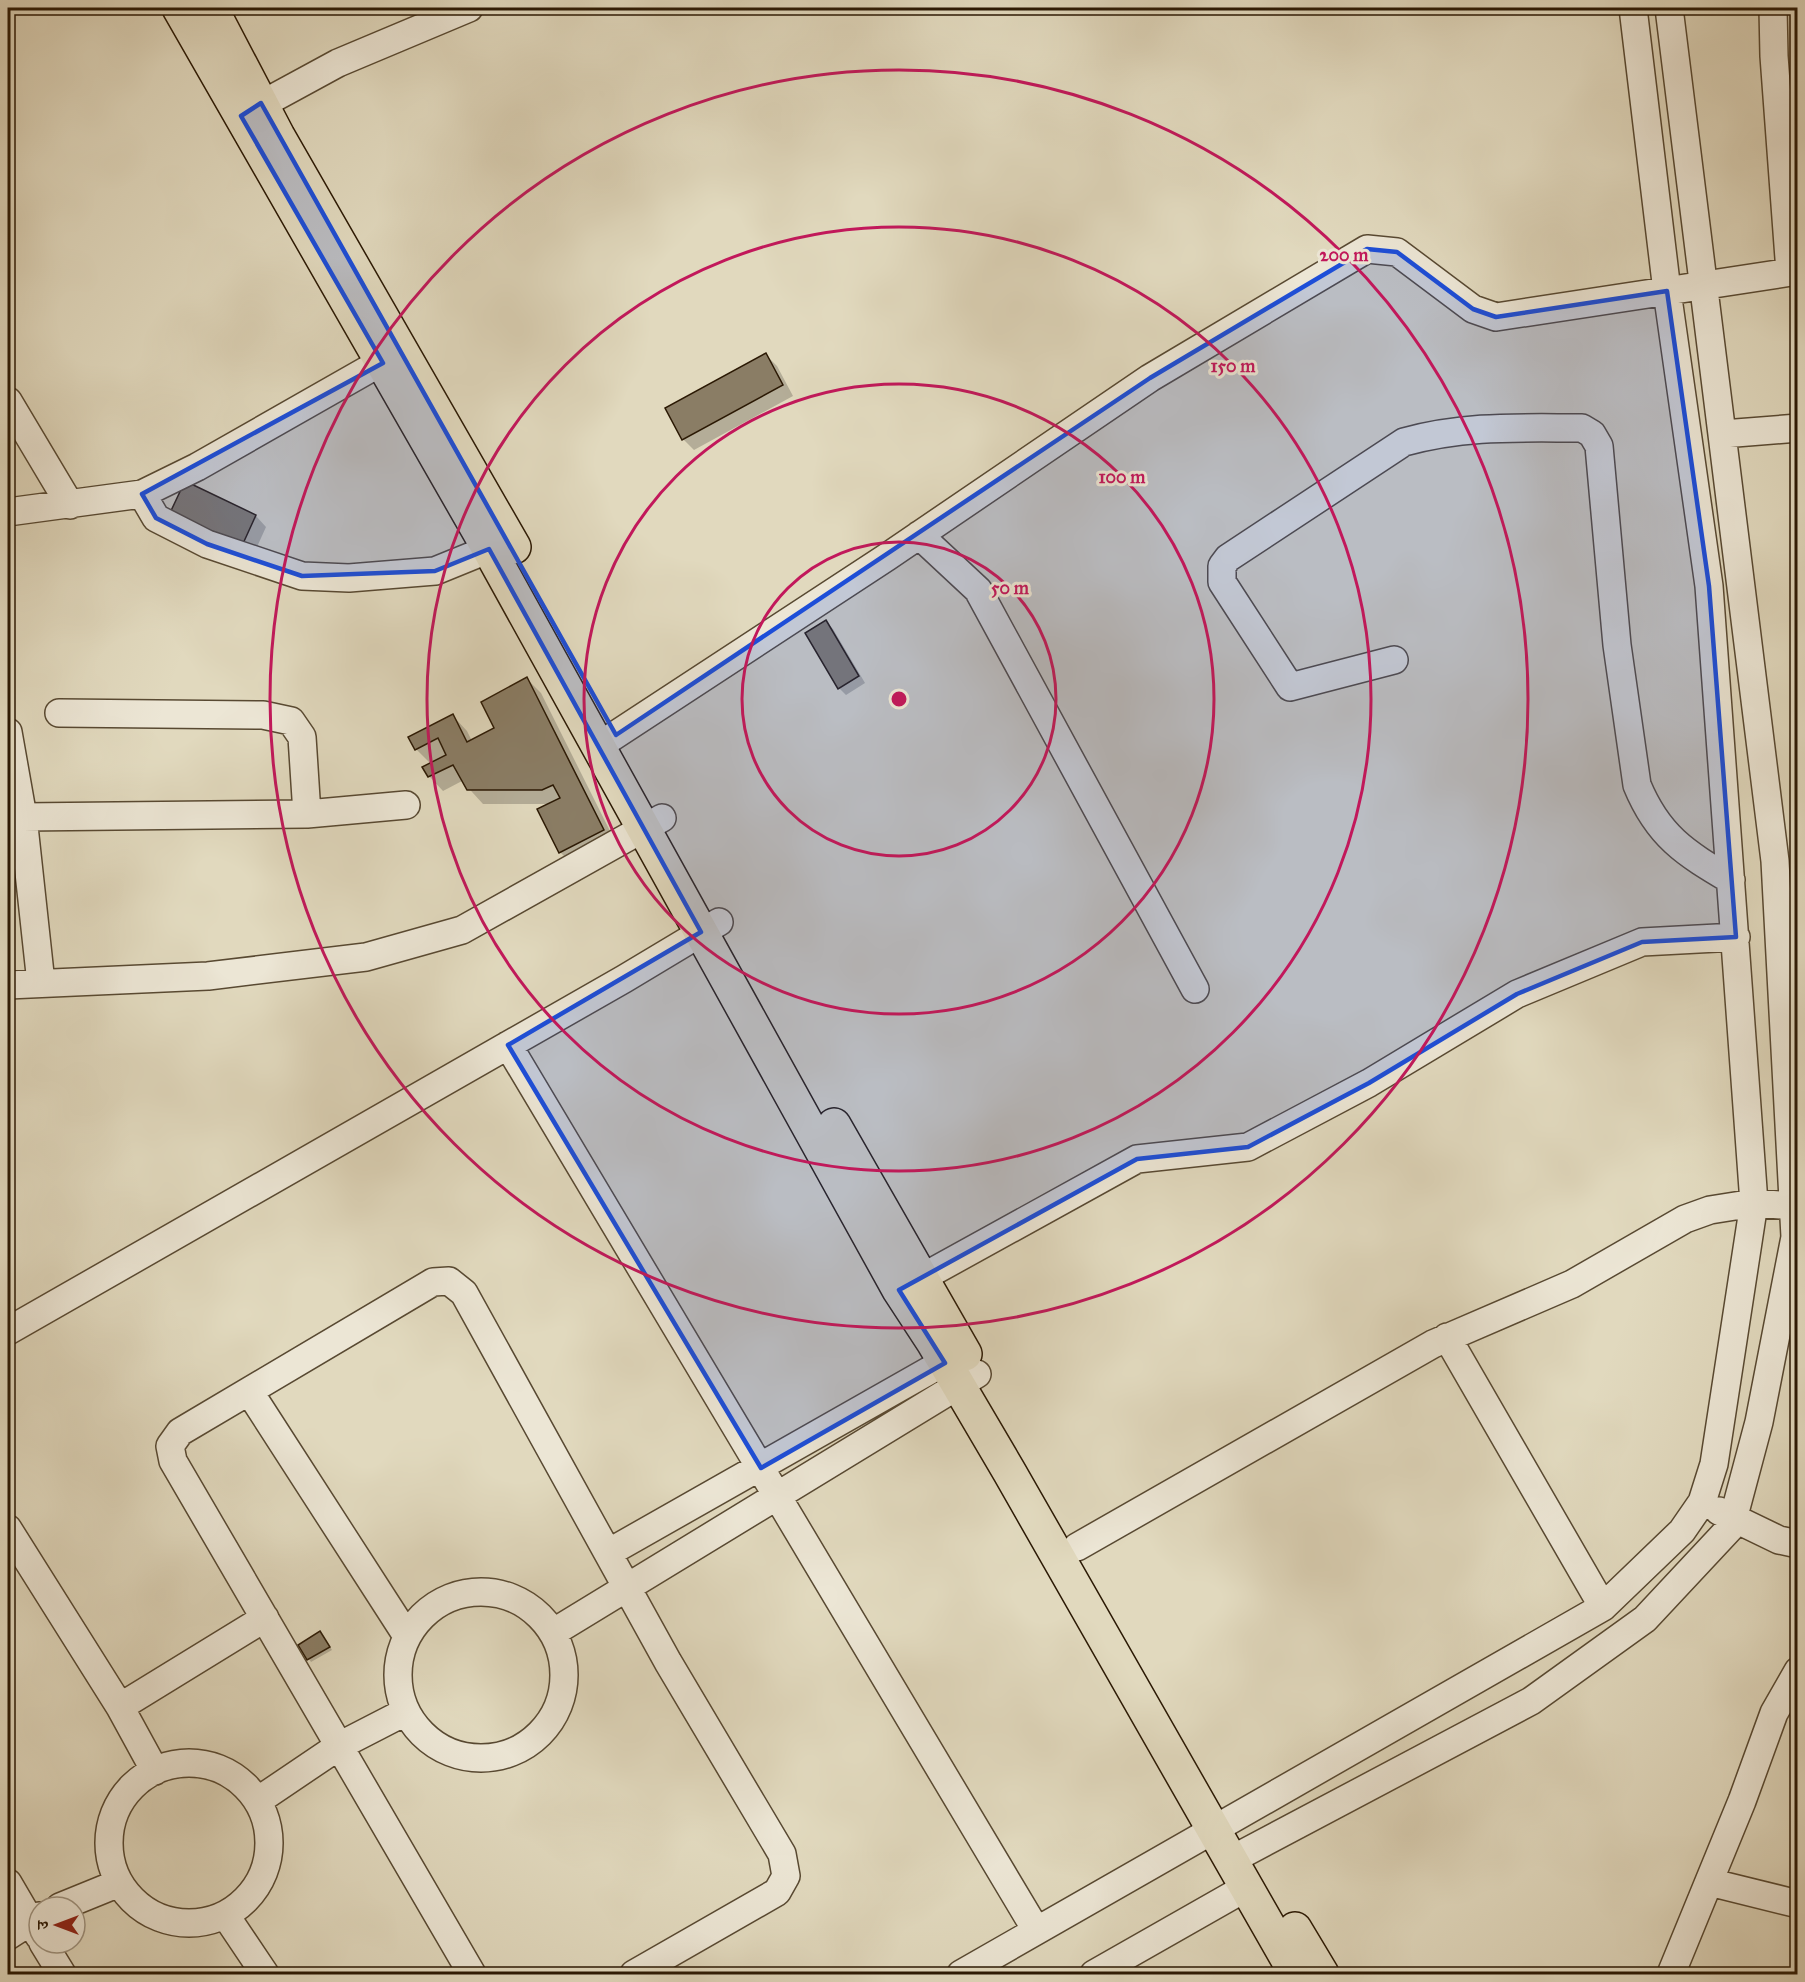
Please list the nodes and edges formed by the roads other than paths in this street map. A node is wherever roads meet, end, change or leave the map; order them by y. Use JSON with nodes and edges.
{"nodes":[{"id":1,"x":178,"y":8,"type":"edge"},
{"id":2,"x":211,"y":8,"type":"edge"},
{"id":3,"x":469,"y":8,"type":"edge"},
{"id":4,"x":1633,"y":8,"type":"edge"},
{"id":5,"x":1670,"y":8,"type":"edge"},
{"id":6,"x":1773,"y":8,"type":"edge"},
{"id":7,"x":251,"y":110,"type":"junction"},
{"id":8,"x":1794,"y":271,"type":"edge"},
{"id":9,"x":1704,"y":285,"type":"junction"},
{"id":10,"x":1667,"y":291,"type":"junction"},
{"id":11,"x":392,"y":356,"type":"junction"},
{"id":12,"x":8,"y":401,"type":"edge"},
{"id":13,"x":1797,"y":428,"type":"edge"},
{"id":14,"x":1723,"y":434,"type":"junction"},
{"id":15,"x":142,"y":495,"type":"junction"},
{"id":16,"x":70,"y":506,"type":"junction"},
{"id":17,"x":8,"y":512,"type":"edge"},
{"id":18,"x":919,"y":535,"type":"junction"},
{"id":19,"x":498,"y":542,"type":"junction"},
{"id":20,"x":1394,"y":660,"type":"dead end"},
{"id":21,"x":59,"y":714,"type":"dead end"},
{"id":22,"x":8,"y":732,"type":"edge"},
{"id":23,"x":607,"y":741,"type":"junction"},
{"id":24,"x":406,"y":805,"type":"dead end"},
{"id":25,"x":307,"y":814,"type":"junction"},
{"id":26,"x":23,"y":817,"type":"junction"},
{"id":27,"x":652,"y":824,"type":"junction"},
{"id":28,"x":1731,"y":880,"type":"junction"},
{"id":29,"x":1787,"y":913,"type":"edge"},
{"id":30,"x":1735,"y":926,"type":"junction"},
{"id":31,"x":710,"y":927,"type":"junction"},
{"id":32,"x":41,"y":983,"type":"junction"},
{"id":33,"x":8,"y":985,"type":"edge"},
{"id":34,"x":1195,"y":989,"type":"dead end"},
{"id":35,"x":508,"y":1045,"type":"junction"},
{"id":36,"x":1754,"y":1203,"type":"junction"},
{"id":37,"x":1794,"y":1206,"type":"junction"},
{"id":38,"x":911,"y":1284,"type":"junction"},
{"id":39,"x":8,"y":1331,"type":"edge"},
{"id":40,"x":1447,"y":1337,"type":"junction"},
{"id":41,"x":961,"y":1368,"type":"junction"},
{"id":42,"x":249,"y":1391,"type":"junction"},
{"id":43,"x":761,"y":1468,"type":"junction"},
{"id":44,"x":776,"y":1494,"type":"junction"},
{"id":45,"x":1702,"y":1502,"type":"junction"},
{"id":46,"x":1733,"y":1518,"type":"junction"},
{"id":47,"x":8,"y":1529,"type":"edge"},
{"id":48,"x":1797,"y":1544,"type":"edge"},
{"id":49,"x":1077,"y":1547,"type":"junction"},
{"id":50,"x":608,"y":1553,"type":"junction"},
{"id":51,"x":627,"y":1588,"type":"junction"},
{"id":52,"x":1603,"y":1607,"type":"junction"},
{"id":53,"x":265,"y":1618,"type":"junction"},
{"id":54,"x":554,"y":1632,"type":"junction"},
{"id":55,"x":407,"y":1636,"type":"junction"},
{"id":56,"x":1797,"y":1671,"type":"edge"},
{"id":57,"x":120,"y":1707,"type":"junction"},
{"id":58,"x":405,"y":1712,"type":"junction"},
{"id":59,"x":339,"y":1746,"type":"junction"},
{"id":60,"x":155,"y":1771,"type":"junction"},
{"id":61,"x":234,"y":1775,"type":"junction"},
{"id":62,"x":284,"y":1784,"type":"junction"},
{"id":63,"x":259,"y":1800,"type":"junction"},
{"id":64,"x":1223,"y":1824,"type":"junction"},
{"id":65,"x":1243,"y":1866,"type":"junction"},
{"id":66,"x":119,"y":1882,"type":"junction"},
{"id":67,"x":1709,"y":1882,"type":"junction"},
{"id":68,"x":8,"y":1883,"type":"edge"},
{"id":69,"x":87,"y":1896,"type":"edge"},
{"id":70,"x":1797,"y":1904,"type":"edge"},
{"id":71,"x":27,"y":1911,"type":"edge"},
{"id":72,"x":226,"y":1916,"type":"junction"},
{"id":73,"x":27,"y":1928,"type":"edge"},
{"id":74,"x":1036,"y":1930,"type":"junction"},
{"id":75,"x":8,"y":1936,"type":"edge"},
{"id":76,"x":50,"y":1955,"type":"edge"},
{"id":77,"x":62,"y":1974,"type":"edge"},
{"id":78,"x":265,"y":1974,"type":"edge"},
{"id":79,"x":472,"y":1974,"type":"edge"},
{"id":80,"x":634,"y":1974,"type":"edge"},
{"id":81,"x":961,"y":1974,"type":"edge"},
{"id":82,"x":1094,"y":1974,"type":"edge"},
{"id":83,"x":1296,"y":1974,"type":"edge"},
{"id":84,"x":1322,"y":1974,"type":"edge"},
{"id":85,"x":1671,"y":1974,"type":"edge"}],
"edges":[{"from":1,"to":7,"type":"highway"},
{"from":2,"to":7,"type":"highway"},
{"from":3,"to":7,"type":"street"},
{"from":4,"to":10,"type":"street"},
{"from":5,"to":9,"type":"street"},
{"from":6,"to":8,"type":"street"},
{"from":7,"to":11,"type":"highway"},
{"from":8,"to":9,"type":"street"},
{"from":9,"to":10,"type":"street"},
{"from":9,"to":14,"type":"street"},
{"from":10,"to":18,"type":"street"},
{"from":10,"to":28,"type":"street"},
{"from":11,"to":15,"type":"street"},
{"from":11,"to":19,"type":"highway"},
{"from":12,"to":16,"type":"street"},
{"from":13,"to":14,"type":"street"},
{"from":14,"to":29,"type":"street"},
{"from":15,"to":16,"type":"street"},
{"from":15,"to":19,"type":"street"},
{"from":16,"to":17,"type":"street"},
{"from":18,"to":23,"type":"street"},
{"from":18,"to":34,"type":"street"},
{"from":19,"to":23,"type":"highway"},
{"from":20,"to":28,"type":"street"},
{"from":21,"to":25,"type":"street"},
{"from":22,"to":26,"type":"street"},
{"from":23,"to":27,"type":"highway"},
{"from":24,"to":25,"type":"street"},
{"from":25,"to":26,"type":"street"},
{"from":26,"to":32,"type":"street"},
{"from":27,"to":31,"type":"highway"},
{"from":27,"to":32,"type":"street"},
{"from":28,"to":30,"type":"street"},
{"from":29,"to":30,"type":"street"},
{"from":29,"to":37,"type":"street"},
{"from":30,"to":36,"type":"street"},
{"from":30,"to":38,"type":"street"},
{"from":31,"to":35,"type":"street"},
{"from":31,"to":38,"type":"highway"},
{"from":32,"to":33,"type":"street"},
{"from":35,"to":39,"type":"street"},
{"from":35,"to":43,"type":"street"},
{"from":36,"to":37,"type":"street"},
{"from":36,"to":40,"type":"street"},
{"from":36,"to":45,"type":"street"},
{"from":37,"to":46,"type":"street"},
{"from":38,"to":41,"type":"highway"},
{"from":40,"to":49,"type":"street"},
{"from":40,"to":52,"type":"street"},
{"from":41,"to":43,"type":"street"},
{"from":41,"to":44,"type":"street"},
{"from":41,"to":49,"type":"highway"},
{"from":41,"to":64,"type":"highway"},
{"from":42,"to":50,"type":"street"},
{"from":42,"to":53,"type":"street"},
{"from":42,"to":55,"type":"street"},
{"from":43,"to":44,"type":"street"},
{"from":43,"to":50,"type":"street"},
{"from":44,"to":51,"type":"street"},
{"from":44,"to":74,"type":"street"},
{"from":45,"to":46,"type":"street"},
{"from":45,"to":52,"type":"street"},
{"from":46,"to":48,"type":"street"},
{"from":46,"to":65,"type":"street"},
{"from":47,"to":57,"type":"street"},
{"from":49,"to":64,"type":"highway"},
{"from":50,"to":51,"type":"street"},
{"from":51,"to":54,"type":"street"},
{"from":51,"to":80,"type":"street"},
{"from":52,"to":64,"type":"street"},
{"from":53,"to":57,"type":"street"},
{"from":53,"to":59,"type":"street"},
{"from":54,"to":55,"type":"street"},
{"from":54,"to":58,"type":"street"},
{"from":55,"to":58,"type":"street"},
{"from":56,"to":67,"type":"street"},
{"from":57,"to":60,"type":"street"},
{"from":58,"to":59,"type":"street"},
{"from":59,"to":62,"type":"street"},
{"from":59,"to":79,"type":"street"},
{"from":60,"to":61,"type":"street"},
{"from":60,"to":66,"type":"street"},
{"from":61,"to":62,"type":"street"},
{"from":61,"to":63,"type":"street"},
{"from":62,"to":63,"type":"street"},
{"from":63,"to":72,"type":"street"},
{"from":64,"to":65,"type":"highway"},
{"from":64,"to":74,"type":"street"},
{"from":65,"to":82,"type":"street"},
{"from":65,"to":83,"type":"highway"},
{"from":65,"to":84,"type":"highway"},
{"from":66,"to":69,"type":"street"},
{"from":66,"to":72,"type":"street"},
{"from":67,"to":70,"type":"street"},
{"from":67,"to":85,"type":"street"},
{"from":68,"to":71,"type":"street"},
{"from":72,"to":78,"type":"street"},
{"from":73,"to":75,"type":"street"},
{"from":74,"to":81,"type":"street"},
{"from":76,"to":77,"type":"street"}]}
